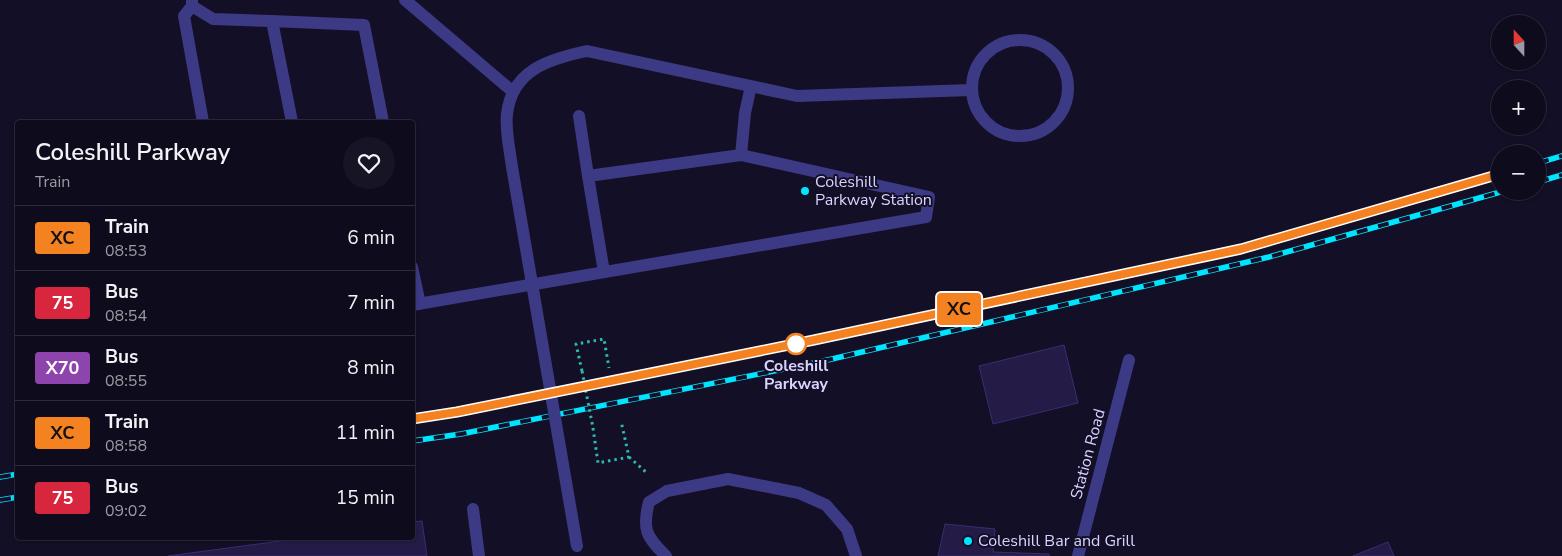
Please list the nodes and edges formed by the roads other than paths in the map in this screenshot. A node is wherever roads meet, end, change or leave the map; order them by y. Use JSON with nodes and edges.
{"nodes":[{"id":1,"x":405,"y":0,"type":"edge"},
{"id":2,"x":192,"y":3,"type":"edge"},
{"id":3,"x":272,"y":21,"type":"junction"},
{"id":4,"x":751,"y":86,"type":"junction"},
{"id":5,"x":971,"y":90,"type":"junction"},
{"id":6,"x":512,"y":91,"type":"junction"},
{"id":7,"x":579,"y":116,"type":"dead end"},
{"id":8,"x":203,"y":120,"type":"edge"},
{"id":9,"x":292,"y":120,"type":"edge"},
{"id":10,"x":383,"y":120,"type":"edge"},
{"id":11,"x":741,"y":155,"type":"junction"},
{"id":12,"x":588,"y":176,"type":"junction"},
{"id":13,"x":604,"y":272,"type":"junction"},
{"id":14,"x":416,"y":305,"type":"edge"},
{"id":15,"x":1129,"y":360,"type":"dead end"},
{"id":16,"x":472,"y":509,"type":"dead end"},
{"id":17,"x":579,"y":551,"type":"edge"},
{"id":18,"x":479,"y":556,"type":"edge"},
{"id":19,"x":666,"y":556,"type":"edge"},
{"id":20,"x":856,"y":556,"type":"edge"},
{"id":21,"x":1078,"y":556,"type":"edge"}],
"edges":[{"from":1,"to":6,"type":"street"},
{"from":2,"to":3,"type":"street"},
{"from":2,"to":8,"type":"street"},
{"from":3,"to":9,"type":"street"},
{"from":3,"to":10,"type":"street"},
{"from":4,"to":5,"type":"street"},
{"from":4,"to":6,"type":"street"},
{"from":4,"to":11,"type":"street"},
{"from":5,"to":5,"type":"street"},
{"from":6,"to":17,"type":"street","bridge":true},
{"from":7,"to":12,"type":"street"},
{"from":11,"to":12,"type":"street"},
{"from":11,"to":13,"type":"street"},
{"from":12,"to":13,"type":"street"},
{"from":13,"to":14,"type":"street"},
{"from":15,"to":21,"type":"street","name":"Station Road"},
{"from":16,"to":18,"type":"street"},
{"from":19,"to":20,"type":"street"}]}
